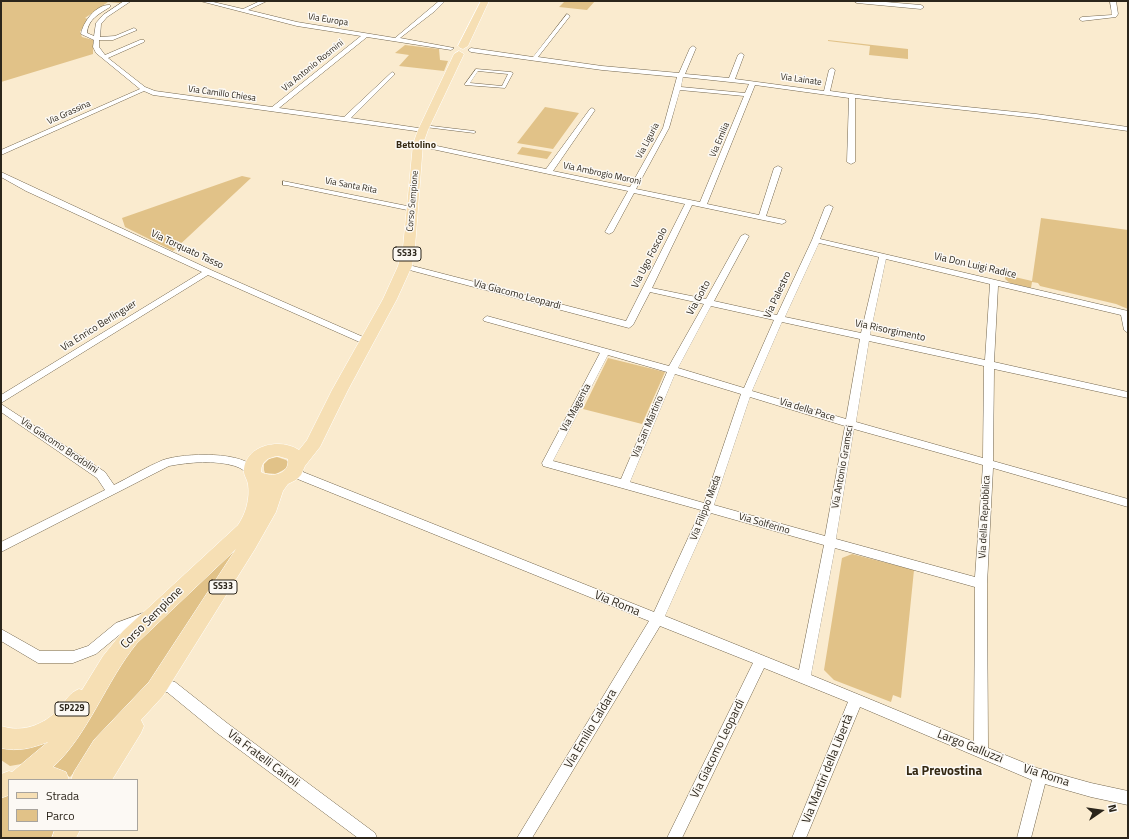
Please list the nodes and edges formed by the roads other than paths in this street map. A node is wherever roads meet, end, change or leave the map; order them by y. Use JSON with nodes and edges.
{"nodes":[{"id":1,"x":203,"y":1,"type":"edge"},
{"id":2,"x":264,"y":1,"type":"edge"},
{"id":3,"x":442,"y":1,"type":"edge"},
{"id":4,"x":485,"y":1,"type":"edge"},
{"id":5,"x":856,"y":1,"type":"edge"},
{"id":6,"x":1112,"y":1,"type":"edge"},
{"id":7,"x":125,"y":3,"type":"edge"},
{"id":8,"x":223,"y":6,"type":"junction"},
{"id":9,"x":921,"y":7,"type":"dead end"},
{"id":10,"x":216,"y":9,"type":"dead end"},
{"id":11,"x":242,"y":11,"type":"junction"},
{"id":12,"x":567,"y":16,"type":"dead end"},
{"id":13,"x":1082,"y":19,"type":"dead end"},
{"id":14,"x":134,"y":30,"type":"dead end"},
{"id":15,"x":365,"y":35,"type":"junction"},
{"id":16,"x":395,"y":40,"type":"junction"},
{"id":17,"x":142,"y":41,"type":"dead end"},
{"id":18,"x":97,"y":42,"type":"junction"},
{"id":19,"x":694,"y":48,"type":"dead end"},
{"id":20,"x":461,"y":50,"type":"junction"},
{"id":21,"x":741,"y":55,"type":"dead end"},
{"id":22,"x":104,"y":58,"type":"junction"},
{"id":23,"x":534,"y":59,"type":"junction"},
{"id":24,"x":832,"y":70,"type":"dead end"},
{"id":25,"x":392,"y":74,"type":"dead end"},
{"id":26,"x":511,"y":74,"type":"joint"},
{"id":27,"x":681,"y":75,"type":"junction"},
{"id":28,"x":731,"y":80,"type":"junction"},
{"id":29,"x":753,"y":82,"type":"junction"},
{"id":30,"x":677,"y":88,"type":"junction"},
{"id":31,"x":144,"y":89,"type":"junction"},
{"id":32,"x":827,"y":93,"type":"junction"},
{"id":33,"x":748,"y":95,"type":"junction"},
{"id":34,"x":852,"y":96,"type":"junction"},
{"id":35,"x":273,"y":110,"type":"junction"},
{"id":36,"x":592,"y":110,"type":"dead end"},
{"id":37,"x":346,"y":119,"type":"junction"},
{"id":38,"x":424,"y":128,"type":"junction"},
{"id":39,"x":1128,"y":129,"type":"edge"},
{"id":40,"x":474,"y":132,"type":"dead end"},
{"id":41,"x":418,"y":144,"type":"junction"},
{"id":42,"x":1,"y":153,"type":"edge"},
{"id":43,"x":851,"y":162,"type":"dead end"},
{"id":44,"x":778,"y":168,"type":"dead end"},
{"id":45,"x":548,"y":172,"type":"junction"},
{"id":46,"x":1,"y":174,"type":"edge"},
{"id":47,"x":286,"y":183,"type":"dead end"},
{"id":48,"x":632,"y":190,"type":"junction"},
{"id":49,"x":690,"y":202,"type":"junction"},
{"id":50,"x":703,"y":205,"type":"junction"},
{"id":51,"x":829,"y":207,"type":"dead end"},
{"id":52,"x":412,"y":209,"type":"junction"},
{"id":53,"x":762,"y":218,"type":"junction"},
{"id":54,"x":782,"y":222,"type":"dead end"},
{"id":55,"x":608,"y":232,"type":"dead end"},
{"id":56,"x":745,"y":236,"type":"dead end"},
{"id":57,"x":816,"y":240,"type":"junction"},
{"id":58,"x":883,"y":256,"type":"junction"},
{"id":59,"x":405,"y":266,"type":"junction"},
{"id":60,"x":208,"y":272,"type":"junction"},
{"id":61,"x":994,"y":282,"type":"junction"},
{"id":62,"x":647,"y":289,"type":"junction"},
{"id":63,"x":709,"y":303,"type":"junction"},
{"id":64,"x":1127,"y":314,"type":"edge"},
{"id":65,"x":779,"y":318,"type":"junction"},
{"id":66,"x":487,"y":319,"type":"dead end"},
{"id":67,"x":629,"y":325,"type":"joint"},
{"id":68,"x":1128,"y":330,"type":"edge"},
{"id":69,"x":865,"y":337,"type":"junction"},
{"id":70,"x":367,"y":342,"type":"junction"},
{"id":71,"x":605,"y":353,"type":"junction"},
{"id":72,"x":989,"y":364,"type":"junction"},
{"id":73,"x":672,"y":370,"type":"junction"},
{"id":74,"x":340,"y":390,"type":"junction"},
{"id":75,"x":747,"y":392,"type":"junction"},
{"id":76,"x":1128,"y":395,"type":"edge"},
{"id":77,"x":1,"y":400,"type":"edge"},
{"id":78,"x":1,"y":407,"type":"edge"},
{"id":79,"x":851,"y":424,"type":"junction"},
{"id":80,"x":283,"y":450,"type":"junction"},
{"id":81,"x":260,"y":456,"type":"junction"},
{"id":82,"x":232,"y":462,"type":"junction"},
{"id":83,"x":548,"y":462,"type":"joint"},
{"id":84,"x":988,"y":463,"type":"junction"},
{"id":85,"x":294,"y":473,"type":"junction"},
{"id":86,"x":253,"y":474,"type":"junction"},
{"id":87,"x":624,"y":484,"type":"junction"},
{"id":88,"x":111,"y":490,"type":"junction"},
{"id":89,"x":1128,"y":503,"type":"edge"},
{"id":90,"x":708,"y":508,"type":"junction"},
{"id":91,"x":830,"y":542,"type":"junction"},
{"id":92,"x":3,"y":547,"type":"edge"},
{"id":93,"x":981,"y":584,"type":"junction"},
{"id":94,"x":155,"y":613,"type":"junction"},
{"id":95,"x":657,"y":620,"type":"junction"},
{"id":96,"x":1,"y":634,"type":"edge"},
{"id":97,"x":122,"y":646,"type":"junction"},
{"id":98,"x":761,"y":661,"type":"junction"},
{"id":99,"x":804,"y":678,"type":"junction"},
{"id":100,"x":156,"y":689,"type":"junction"},
{"id":101,"x":856,"y":700,"type":"junction"},
{"id":102,"x":930,"y":731,"type":"joint"},
{"id":103,"x":1,"y":737,"type":"edge"},
{"id":104,"x":981,"y":752,"type":"junction"},
{"id":105,"x":1010,"y":764,"type":"joint"},
{"id":106,"x":1040,"y":776,"type":"junction"},
{"id":107,"x":16,"y":779,"type":"edge"},
{"id":108,"x":24,"y":779,"type":"edge"},
{"id":109,"x":55,"y":779,"type":"edge"},
{"id":110,"x":83,"y":779,"type":"edge"},
{"id":111,"x":100,"y":779,"type":"edge"},
{"id":112,"x":1128,"y":798,"type":"edge"},
{"id":113,"x":370,"y":838,"type":"edge"},
{"id":114,"x":524,"y":838,"type":"edge"},
{"id":115,"x":674,"y":838,"type":"edge"},
{"id":116,"x":799,"y":838,"type":"edge"},
{"id":117,"x":1024,"y":838,"type":"edge"}],
"edges":[{"from":1,"to":8,"type":"street","name":"Via Europa"},
{"from":2,"to":11,"type":"street"},
{"from":3,"to":16,"type":"street"},
{"from":4,"to":20,"type":"main road","name":"Corso Sempione"},
{"from":5,"to":9,"type":"street"},
{"from":6,"to":13,"type":"street"},
{"from":7,"to":18,"type":"street"},
{"from":7,"to":18,"type":"street","name":"Via Camillo Chiesa"},
{"from":8,"to":10,"type":"street"},
{"from":8,"to":11,"type":"street","name":"Via Europa"},
{"from":11,"to":15,"type":"street","name":"Via Europa"},
{"from":12,"to":23,"type":"street"},
{"from":14,"to":18,"type":"street"},
{"from":15,"to":16,"type":"street","name":"Via Europa"},
{"from":15,"to":35,"type":"street","name":"Via Antonio Rosmini"},
{"from":16,"to":20,"type":"street","name":"Via Europa"},
{"from":17,"to":22,"type":"street"},
{"from":18,"to":22,"type":"street","name":"Via Camillo Chiesa"},
{"from":19,"to":27,"type":"street","name":"Via Liguria"},
{"from":20,"to":23,"type":"street","name":"Via Lainate"},
{"from":20,"to":38,"type":"main road","name":"Corso Sempione","number":"SS33"},
{"from":21,"to":28,"type":"street"},
{"from":22,"to":31,"type":"street","name":"Via Camillo Chiesa"},
{"from":23,"to":27,"type":"street","name":"Via Lainate"},
{"from":24,"to":32,"type":"street"},
{"from":25,"to":37,"type":"street"},
{"from":26,"to":26,"type":"street"},
{"from":27,"to":28,"type":"street","name":"Via Lainate"},
{"from":27,"to":30,"type":"street","name":"Via Liguria"},
{"from":28,"to":29,"type":"street","name":"Via Lainate"},
{"from":29,"to":32,"type":"street","name":"Via Lainate"},
{"from":29,"to":33,"type":"street","name":"Via Emilia"},
{"from":30,"to":33,"type":"street"},
{"from":30,"to":48,"type":"street","name":"Via Liguria"},
{"from":31,"to":35,"type":"street","name":"Via Camillo Chiesa"},
{"from":31,"to":42,"type":"street","name":"Via Grassina"},
{"from":32,"to":34,"type":"street","name":"Via Lainate"},
{"from":33,"to":50,"type":"street","name":"Via Emilia"},
{"from":34,"to":39,"type":"street","name":"Via Lainate"},
{"from":34,"to":43,"type":"street"},
{"from":35,"to":37,"type":"street","name":"Via Camillo Chiesa"},
{"from":36,"to":45,"type":"street"},
{"from":37,"to":38,"type":"street","name":"Via Camillo Chiesa"},
{"from":38,"to":40,"type":"street"},
{"from":38,"to":41,"type":"main road","name":"Corso Sempione","number":"SS33"},
{"from":41,"to":45,"type":"street","name":"Via Ambrogio Moroni"},
{"from":41,"to":52,"type":"main road","name":"Corso Sempione","number":"SS33"},
{"from":44,"to":53,"type":"street"},
{"from":45,"to":48,"type":"street","name":"Via Ambrogio Moroni"},
{"from":46,"to":60,"type":"street","name":"Via Torquato Tasso"},
{"from":47,"to":52,"type":"street","name":"Via Santa Rita"},
{"from":48,"to":49,"type":"street","name":"Via Ambrogio Moroni"},
{"from":48,"to":55,"type":"street","name":"Via Liguria"},
{"from":49,"to":50,"type":"street","name":"Via Ambrogio Moroni"},
{"from":49,"to":62,"type":"street","name":"Via Ugo Foscolo"},
{"from":50,"to":53,"type":"street","name":"Via Ambrogio Moroni"},
{"from":51,"to":57,"type":"street","name":"Via Palestro"},
{"from":52,"to":59,"type":"main road","name":"Corso Sempione","number":"SS33"},
{"from":53,"to":54,"type":"street","name":"Via Ambrogio Moroni"},
{"from":56,"to":63,"type":"street","name":"Via Goito"},
{"from":57,"to":58,"type":"street","name":"Via Don Luigi Radice"},
{"from":57,"to":65,"type":"street","name":"Via Palestro"},
{"from":58,"to":61,"type":"street","name":"Via Don Luigi Radice"},
{"from":58,"to":69,"type":"street","name":"Via Antonio Gramsci"},
{"from":59,"to":67,"type":"street","name":"Via Giacomo Leopardi"},
{"from":59,"to":70,"type":"main road","name":"Corso Sempione","number":"SS33"},
{"from":60,"to":70,"type":"street","name":"Via Torquato Tasso"},
{"from":60,"to":77,"type":"street","name":"Via Enrico Berlinguer"},
{"from":61,"to":64,"type":"street","name":"Via Don Luigi Radice"},
{"from":61,"to":72,"type":"street","name":"Via della Repubblica"},
{"from":62,"to":63,"type":"street","name":"Via Risorgimento"},
{"from":62,"to":67,"type":"street","name":"Via Ugo Foscolo"},
{"from":63,"to":65,"type":"street","name":"Via Risorgimento"},
{"from":63,"to":73,"type":"street","name":"Via Goito"},
{"from":64,"to":68,"type":"street"},
{"from":65,"to":69,"type":"street","name":"Via Risorgimento"},
{"from":65,"to":75,"type":"street","name":"Via Palestro"},
{"from":66,"to":71,"type":"street","name":"Via della Pace"},
{"from":69,"to":72,"type":"street","name":"Via Risorgimento"},
{"from":69,"to":79,"type":"street","name":"Via Antonio Gramsci"},
{"from":70,"to":74,"type":"main road","name":"Corso Sempione","number":"SS33"},
{"from":71,"to":73,"type":"street","name":"Via della Pace"},
{"from":71,"to":83,"type":"street","name":"Via Magenta"},
{"from":72,"to":76,"type":"street","name":"Via Risorgimento"},
{"from":72,"to":84,"type":"street","name":"Via della Repubblica"},
{"from":73,"to":75,"type":"street","name":"Via della Pace"},
{"from":73,"to":87,"type":"street","name":"Via San Martino"},
{"from":74,"to":80,"type":"main road","name":"Corso Sempione"},
{"from":74,"to":85,"type":"main road","name":"Corso Sempione"},
{"from":75,"to":79,"type":"street","name":"Via della Pace"},
{"from":75,"to":90,"type":"street","name":"Via Filippo Meda"},
{"from":78,"to":88,"type":"street","name":"Via Giacomo Brodolini"},
{"from":79,"to":84,"type":"street","name":"Via della Pace"},
{"from":79,"to":91,"type":"street","name":"Via Antonio Gramsci"},
{"from":80,"to":81,"type":"main road"},
{"from":80,"to":85,"type":"main road"},
{"from":81,"to":82,"type":"street"},
{"from":81,"to":86,"type":"main road"},
{"from":82,"to":86,"type":"street"},
{"from":82,"to":88,"type":"street"},
{"from":83,"to":87,"type":"street","name":"Via Solferino"},
{"from":84,"to":89,"type":"street","name":"Via della Pace"},
{"from":84,"to":93,"type":"street","name":"Via della Repubblica"},
{"from":85,"to":86,"type":"main road"},
{"from":85,"to":95,"type":"street","name":"Via Roma"},
{"from":85,"to":100,"type":"main road","name":"Corso Sempione","number":"SS33"},
{"from":86,"to":94,"type":"main road","name":"Corso Sempione","number":"SS33"},
{"from":87,"to":90,"type":"street","name":"Via Solferino"},
{"from":88,"to":92,"type":"street"},
{"from":90,"to":91,"type":"street","name":"Via Solferino"},
{"from":90,"to":95,"type":"street","name":"Via Filippo Meda"},
{"from":91,"to":93,"type":"street","name":"Via Solferino"},
{"from":91,"to":99,"type":"street","name":"Via Antonio Gramsci"},
{"from":93,"to":104,"type":"street","name":"Via della Repubblica"},
{"from":94,"to":96,"type":"street"},
{"from":94,"to":97,"type":"main road","name":"Corso Sempione","number":"SS33"},
{"from":95,"to":98,"type":"street","name":"Via Roma"},
{"from":95,"to":114,"type":"street","name":"Via Emilio Caldara"},
{"from":97,"to":103,"type":"main road","number":"SP229"},
{"from":97,"to":107,"type":"main road","name":"Corso Sempione","number":"SS33"},
{"from":98,"to":99,"type":"street","name":"Via Roma"},
{"from":98,"to":115,"type":"street","name":"Via Giacomo Leopardi"},
{"from":99,"to":101,"type":"street","name":"Via Roma"},
{"from":100,"to":110,"type":"main road","name":"Corso Sempione","number":"SS33"},
{"from":100,"to":111,"type":"main road","number":"SS33"},
{"from":100,"to":113,"type":"street","name":"Via Fratelli Cairoli"},
{"from":101,"to":102,"type":"street","name":"Via Roma"},
{"from":101,"to":116,"type":"street","name":"Via Martiri della Libertà"},
{"from":102,"to":104,"type":"street","name":"Largo Galluzzi"},
{"from":104,"to":105,"type":"street","name":"Largo Galluzzi"},
{"from":105,"to":106,"type":"street","name":"Via Roma"},
{"from":106,"to":112,"type":"street","name":"Via Roma"},
{"from":106,"to":117,"type":"street"},
{"from":108,"to":109,"type":"main road"}]}
